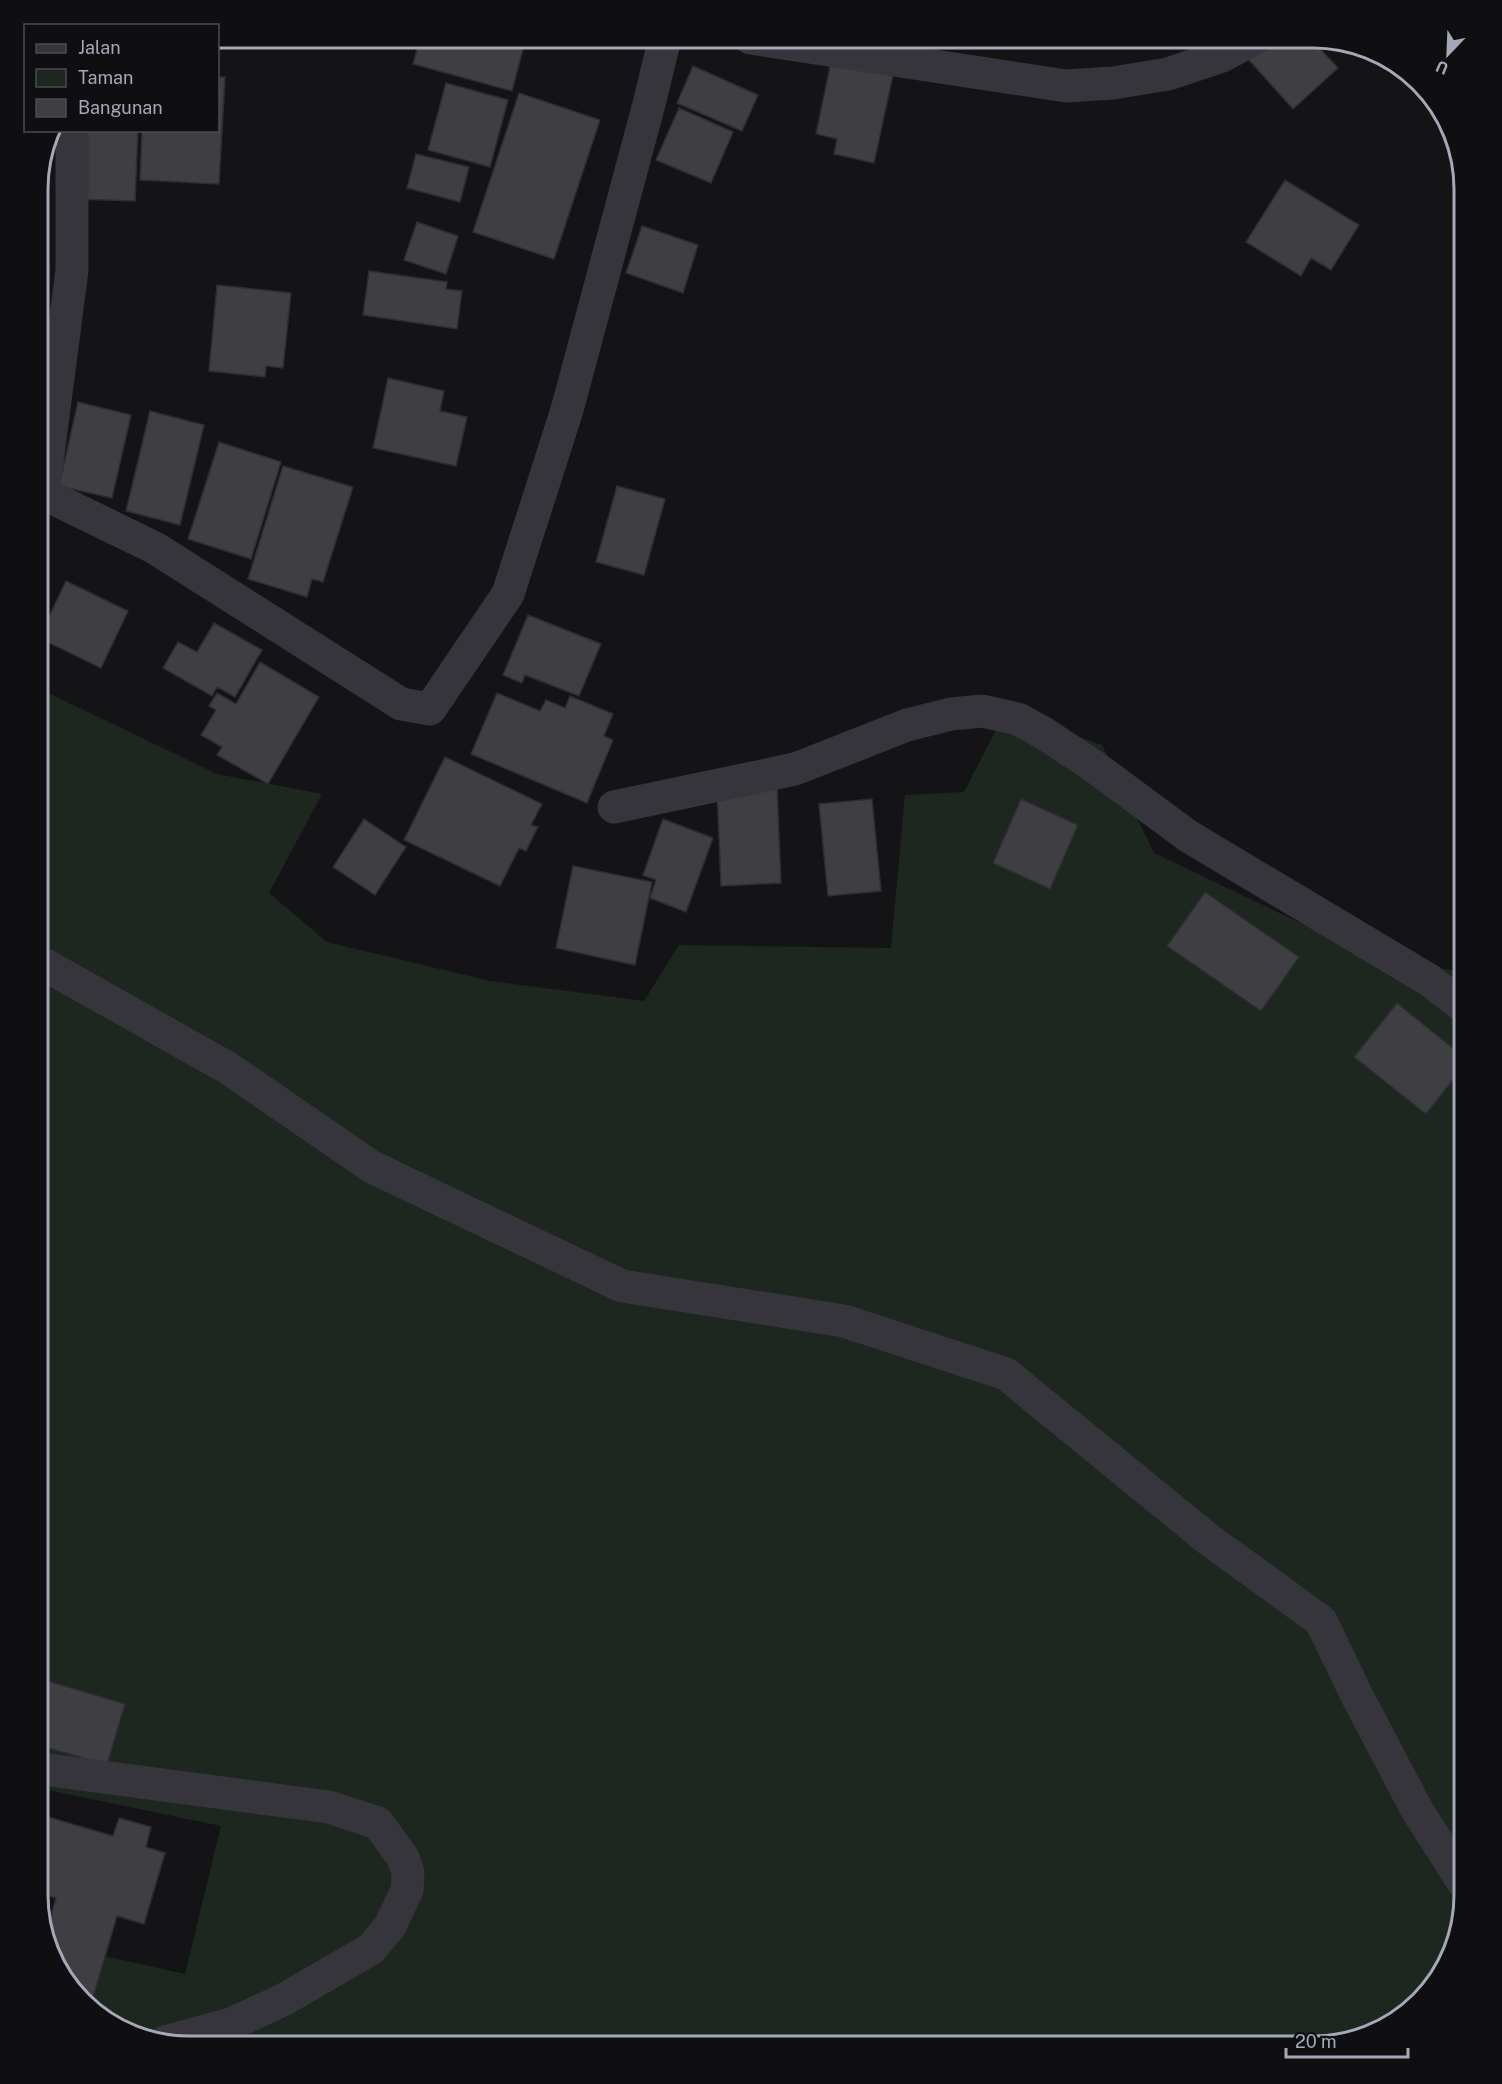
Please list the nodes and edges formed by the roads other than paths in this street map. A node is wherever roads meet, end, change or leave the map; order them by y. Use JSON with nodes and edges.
{"nodes":[{"id":1,"x":663,"y":48,"type":"edge"},
{"id":2,"x":816,"y":48,"type":"edge"},
{"id":3,"x":1237,"y":48,"type":"edge"},
{"id":4,"x":72,"y":132,"type":"edge"},
{"id":5,"x":48,"y":436,"type":"edge"},
{"id":6,"x":48,"y":496,"type":"edge"},
{"id":7,"x":614,"y":807,"type":"dead end"},
{"id":8,"x":48,"y":967,"type":"edge"},
{"id":9,"x":1454,"y":999,"type":"edge"},
{"id":10,"x":50,"y":1770,"type":"dead end"},
{"id":11,"x":1454,"y":1868,"type":"edge"},
{"id":12,"x":187,"y":2036,"type":"edge"}],
"edges":[{"from":1,"to":6,"type":"street"},
{"from":2,"to":3,"type":"street"},
{"from":4,"to":5,"type":"street"},
{"from":7,"to":9,"type":"street"},
{"from":8,"to":11,"type":"street"},
{"from":10,"to":12,"type":"street"}]}
